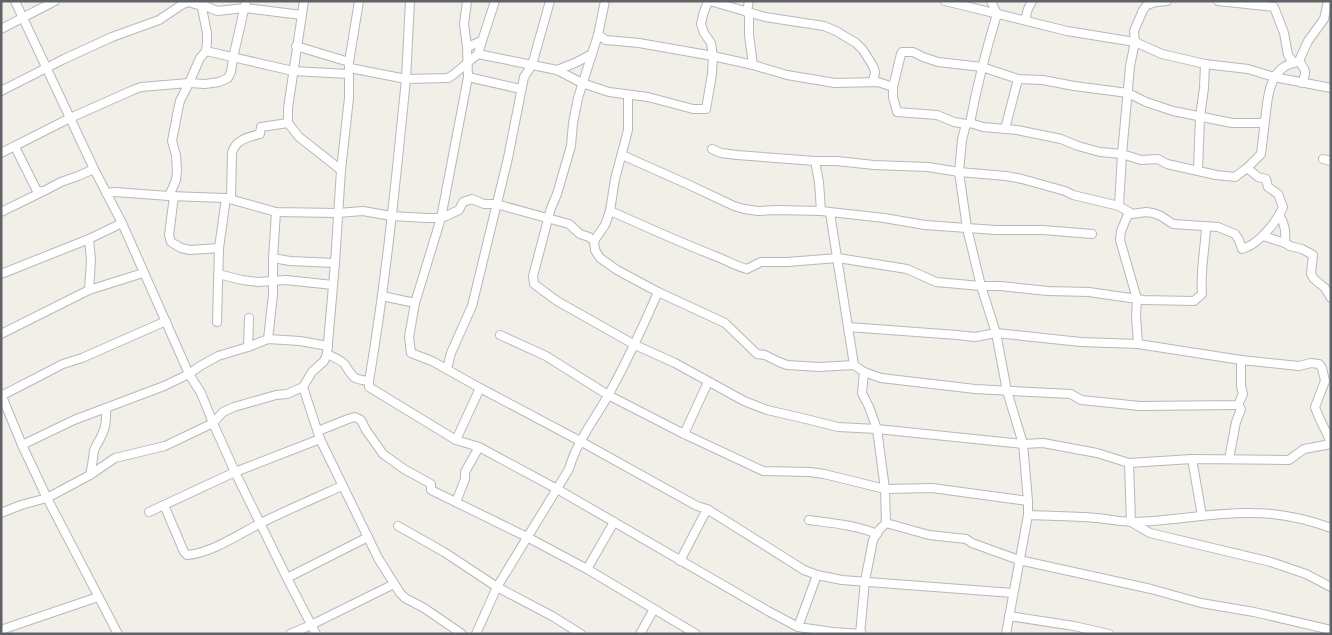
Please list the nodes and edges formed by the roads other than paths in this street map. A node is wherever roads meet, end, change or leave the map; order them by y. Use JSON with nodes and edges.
{"nodes":[{"id":1,"x":15,"y":1,"type":"edge"},
{"id":2,"x":55,"y":1,"type":"edge"},
{"id":3,"x":304,"y":1,"type":"edge"},
{"id":4,"x":358,"y":1,"type":"edge"},
{"id":5,"x":410,"y":1,"type":"edge"},
{"id":6,"x":467,"y":1,"type":"edge"},
{"id":7,"x":495,"y":1,"type":"edge"},
{"id":8,"x":550,"y":1,"type":"edge"},
{"id":9,"x":605,"y":1,"type":"edge"},
{"id":10,"x":709,"y":1,"type":"edge"},
{"id":11,"x":749,"y":1,"type":"edge"},
{"id":12,"x":945,"y":1,"type":"edge"},
{"id":13,"x":991,"y":1,"type":"edge"},
{"id":14,"x":1032,"y":1,"type":"edge"},
{"id":15,"x":1167,"y":1,"type":"edge"},
{"id":16,"x":1218,"y":1,"type":"edge"},
{"id":17,"x":1328,"y":1,"type":"edge"},
{"id":18,"x":201,"y":3,"type":"edge"},
{"id":19,"x":1146,"y":3,"type":"edge"},
{"id":20,"x":246,"y":4,"type":"edge"},
{"id":21,"x":748,"y":11,"type":"junction"},
{"id":22,"x":997,"y":14,"type":"junction"},
{"id":23,"x":302,"y":15,"type":"junction"},
{"id":24,"x":23,"y":18,"type":"junction"},
{"id":25,"x":1025,"y":20,"type":"junction"},
{"id":26,"x":1,"y":29,"type":"edge"},
{"id":27,"x":598,"y":35,"type":"junction"},
{"id":28,"x":482,"y":41,"type":"junction"},
{"id":29,"x":1135,"y":42,"type":"junction"},
{"id":30,"x":296,"y":46,"type":"junction"},
{"id":31,"x":467,"y":47,"type":"junction"},
{"id":32,"x":206,"y":51,"type":"junction"},
{"id":33,"x":478,"y":54,"type":"junction"},
{"id":34,"x":592,"y":54,"type":"junction"},
{"id":35,"x":713,"y":56,"type":"junction"},
{"id":36,"x":232,"y":58,"type":"junction"},
{"id":37,"x":468,"y":62,"type":"junction"},
{"id":38,"x":1296,"y":62,"type":"junction"},
{"id":39,"x":1205,"y":64,"type":"junction"},
{"id":40,"x":532,"y":65,"type":"junction"},
{"id":41,"x":753,"y":65,"type":"junction"},
{"id":42,"x":982,"y":67,"type":"junction"},
{"id":43,"x":47,"y":68,"type":"junction"},
{"id":44,"x":349,"y":68,"type":"junction"},
{"id":45,"x":557,"y":70,"type":"junction"},
{"id":46,"x":293,"y":71,"type":"junction"},
{"id":47,"x":468,"y":77,"type":"junction"},
{"id":48,"x":1274,"y":77,"type":"junction"},
{"id":49,"x":1018,"y":78,"type":"junction"},
{"id":50,"x":406,"y":79,"type":"junction"},
{"id":51,"x":873,"y":82,"type":"junction"},
{"id":52,"x":1302,"y":82,"type":"junction"},
{"id":53,"x":189,"y":83,"type":"junction"},
{"id":54,"x":582,"y":83,"type":"junction"},
{"id":55,"x":893,"y":87,"type":"junction"},
{"id":56,"x":1331,"y":88,"type":"edge"},
{"id":57,"x":521,"y":89,"type":"junction"},
{"id":58,"x":1,"y":92,"type":"edge"},
{"id":59,"x":1128,"y":93,"type":"junction"},
{"id":60,"x":628,"y":95,"type":"junction"},
{"id":61,"x":1200,"y":116,"type":"junction"},
{"id":62,"x":70,"y":118,"type":"junction"},
{"id":63,"x":1265,"y":121,"type":"junction"},
{"id":64,"x":288,"y":123,"type":"junction"},
{"id":65,"x":968,"y":123,"type":"junction"},
{"id":66,"x":1005,"y":129,"type":"junction"},
{"id":67,"x":15,"y":147,"type":"junction"},
{"id":68,"x":712,"y":149,"type":"dead end"},
{"id":69,"x":1,"y":153,"type":"edge"},
{"id":70,"x":1122,"y":154,"type":"junction"},
{"id":71,"x":622,"y":155,"type":"junction"},
{"id":72,"x":1322,"y":159,"type":"dead end"},
{"id":73,"x":814,"y":161,"type":"junction"},
{"id":74,"x":1331,"y":161,"type":"edge"},
{"id":75,"x":1247,"y":168,"type":"junction"},
{"id":76,"x":94,"y":169,"type":"junction"},
{"id":77,"x":341,"y":170,"type":"junction"},
{"id":78,"x":1198,"y":170,"type":"junction"},
{"id":79,"x":959,"y":172,"type":"junction"},
{"id":80,"x":44,"y":191,"type":"junction"},
{"id":81,"x":106,"y":193,"type":"junction"},
{"id":82,"x":171,"y":196,"type":"junction"},
{"id":83,"x":228,"y":198,"type":"junction"},
{"id":84,"x":496,"y":204,"type":"junction"},
{"id":85,"x":1119,"y":206,"type":"junction"},
{"id":86,"x":610,"y":211,"type":"junction"},
{"id":87,"x":821,"y":211,"type":"junction"},
{"id":88,"x":1,"y":212,"type":"edge"},
{"id":89,"x":276,"y":212,"type":"junction"},
{"id":90,"x":1129,"y":212,"type":"junction"},
{"id":91,"x":338,"y":213,"type":"junction"},
{"id":92,"x":830,"y":213,"type":"junction"},
{"id":93,"x":391,"y":216,"type":"junction"},
{"id":94,"x":1280,"y":216,"type":"junction"},
{"id":95,"x":441,"y":218,"type":"junction"},
{"id":96,"x":548,"y":219,"type":"junction"},
{"id":97,"x":122,"y":223,"type":"junction"},
{"id":98,"x":1206,"y":227,"type":"junction"},
{"id":99,"x":967,"y":228,"type":"junction"},
{"id":100,"x":1092,"y":234,"type":"dead end"},
{"id":101,"x":1263,"y":236,"type":"junction"},
{"id":102,"x":89,"y":239,"type":"junction"},
{"id":103,"x":594,"y":241,"type":"junction"},
{"id":104,"x":1285,"y":242,"type":"junction"},
{"id":105,"x":219,"y":248,"type":"junction"},
{"id":106,"x":273,"y":258,"type":"junction"},
{"id":107,"x":838,"y":258,"type":"junction"},
{"id":108,"x":335,"y":263,"type":"junction"},
{"id":109,"x":143,"y":273,"type":"junction"},
{"id":110,"x":1,"y":274,"type":"edge"},
{"id":111,"x":218,"y":274,"type":"junction"},
{"id":112,"x":272,"y":281,"type":"junction"},
{"id":113,"x":333,"y":285,"type":"junction"},
{"id":114,"x":982,"y":286,"type":"junction"},
{"id":115,"x":88,"y":290,"type":"junction"},
{"id":116,"x":658,"y":292,"type":"junction"},
{"id":117,"x":382,"y":296,"type":"junction"},
{"id":118,"x":1331,"y":298,"type":"edge"},
{"id":119,"x":1137,"y":299,"type":"junction"},
{"id":120,"x":415,"y":303,"type":"junction"},
{"id":121,"x":248,"y":318,"type":"dead end"},
{"id":122,"x":166,"y":320,"type":"junction"},
{"id":123,"x":217,"y":322,"type":"dead end"},
{"id":124,"x":848,"y":327,"type":"junction"},
{"id":125,"x":1,"y":334,"type":"edge"},
{"id":126,"x":996,"y":334,"type":"junction"},
{"id":127,"x":500,"y":335,"type":"dead end"},
{"id":128,"x":268,"y":339,"type":"junction"},
{"id":129,"x":1138,"y":344,"type":"junction"},
{"id":130,"x":635,"y":345,"type":"junction"},
{"id":131,"x":248,"y":347,"type":"junction"},
{"id":132,"x":327,"y":350,"type":"junction"},
{"id":133,"x":1241,"y":360,"type":"junction"},
{"id":134,"x":854,"y":365,"type":"junction"},
{"id":135,"x":447,"y":369,"type":"junction"},
{"id":136,"x":864,"y":372,"type":"junction"},
{"id":137,"x":189,"y":374,"type":"junction"},
{"id":138,"x":369,"y":380,"type":"junction"},
{"id":139,"x":708,"y":382,"type":"junction"},
{"id":140,"x":303,"y":387,"type":"junction"},
{"id":141,"x":480,"y":388,"type":"junction"},
{"id":142,"x":1007,"y":390,"type":"junction"},
{"id":143,"x":608,"y":395,"type":"junction"},
{"id":144,"x":2,"y":396,"type":"edge"},
{"id":145,"x":1238,"y":405,"type":"junction"},
{"id":146,"x":106,"y":408,"type":"junction"},
{"id":147,"x":213,"y":423,"type":"junction"},
{"id":148,"x":877,"y":429,"type":"junction"},
{"id":149,"x":318,"y":431,"type":"junction"},
{"id":150,"x":684,"y":434,"type":"junction"},
{"id":151,"x":320,"y":439,"type":"junction"},
{"id":152,"x":456,"y":440,"type":"junction"},
{"id":153,"x":580,"y":441,"type":"junction"},
{"id":154,"x":1023,"y":444,"type":"junction"},
{"id":155,"x":22,"y":446,"type":"junction"},
{"id":156,"x":479,"y":447,"type":"junction"},
{"id":157,"x":1192,"y":459,"type":"junction"},
{"id":158,"x":1229,"y":459,"type":"junction"},
{"id":159,"x":1129,"y":462,"type":"junction"},
{"id":160,"x":235,"y":472,"type":"junction"},
{"id":161,"x":90,"y":475,"type":"junction"},
{"id":162,"x":342,"y":486,"type":"junction"},
{"id":163,"x":557,"y":489,"type":"junction"},
{"id":164,"x":885,"y":489,"type":"junction"},
{"id":165,"x":47,"y":498,"type":"junction"},
{"id":166,"x":1028,"y":501,"type":"junction"},
{"id":167,"x":456,"y":502,"type":"junction"},
{"id":168,"x":164,"y":505,"type":"junction"},
{"id":169,"x":707,"y":509,"type":"junction"},
{"id":170,"x":149,"y":512,"type":"dead end"},
{"id":171,"x":1,"y":513,"type":"edge"},
{"id":172,"x":1028,"y":514,"type":"junction"},
{"id":173,"x":1202,"y":516,"type":"junction"},
{"id":174,"x":809,"y":520,"type":"dead end"},
{"id":175,"x":614,"y":522,"type":"junction"},
{"id":176,"x":1131,"y":522,"type":"junction"},
{"id":177,"x":260,"y":523,"type":"junction"},
{"id":178,"x":886,"y":523,"type":"junction"},
{"id":179,"x":398,"y":526,"type":"dead end"},
{"id":180,"x":1331,"y":528,"type":"edge"},
{"id":181,"x":876,"y":534,"type":"junction"},
{"id":182,"x":368,"y":537,"type":"junction"},
{"id":183,"x":527,"y":537,"type":"junction"},
{"id":184,"x":1019,"y":560,"type":"junction"},
{"id":185,"x":680,"y":561,"type":"junction"},
{"id":186,"x":588,"y":569,"type":"junction"},
{"id":187,"x":817,"y":575,"type":"junction"},
{"id":188,"x":286,"y":578,"type":"junction"},
{"id":189,"x":865,"y":582,"type":"junction"},
{"id":190,"x":394,"y":584,"type":"junction"},
{"id":191,"x":1331,"y":587,"type":"edge"},
{"id":192,"x":497,"y":588,"type":"junction"},
{"id":193,"x":1013,"y":593,"type":"junction"},
{"id":194,"x":98,"y":597,"type":"junction"},
{"id":195,"x":654,"y":609,"type":"junction"},
{"id":196,"x":1009,"y":616,"type":"junction"},
{"id":197,"x":311,"y":625,"type":"junction"},
{"id":198,"x":798,"y":627,"type":"junction"},
{"id":199,"x":1,"y":630,"type":"edge"},
{"id":200,"x":1331,"y":630,"type":"edge"},
{"id":201,"x":118,"y":634,"type":"edge"},
{"id":202,"x":290,"y":634,"type":"edge"},
{"id":203,"x":316,"y":634,"type":"edge"},
{"id":204,"x":462,"y":634,"type":"edge"},
{"id":205,"x":476,"y":634,"type":"edge"},
{"id":206,"x":581,"y":634,"type":"edge"},
{"id":207,"x":640,"y":634,"type":"edge"},
{"id":208,"x":696,"y":634,"type":"edge"},
{"id":209,"x":861,"y":634,"type":"edge"},
{"id":210,"x":1006,"y":634,"type":"edge"},
{"id":211,"x":1109,"y":634,"type":"edge"}],
"edges":[{"from":1,"to":24,"type":"street"},
{"from":2,"to":24,"type":"street"},
{"from":3,"to":23,"type":"street"},
{"from":4,"to":44,"type":"street"},
{"from":5,"to":50,"type":"street"},
{"from":6,"to":31,"type":"street"},
{"from":7,"to":28,"type":"street"},
{"from":8,"to":40,"type":"street"},
{"from":9,"to":27,"type":"street"},
{"from":10,"to":21,"type":"street"},
{"from":10,"to":35,"type":"street"},
{"from":11,"to":21,"type":"street"},
{"from":12,"to":22,"type":"street"},
{"from":13,"to":22,"type":"street"},
{"from":14,"to":25,"type":"street"},
{"from":15,"to":19,"type":"street"},
{"from":16,"to":38,"type":"street"},
{"from":17,"to":38,"type":"street"},
{"from":18,"to":20,"type":"street"},
{"from":18,"to":32,"type":"street"},
{"from":18,"to":43,"type":"street"},
{"from":19,"to":29,"type":"street"},
{"from":20,"to":23,"type":"street"},
{"from":20,"to":36,"type":"street"},
{"from":21,"to":41,"type":"street"},
{"from":21,"to":51,"type":"street"},
{"from":22,"to":25,"type":"street"},
{"from":22,"to":42,"type":"street"},
{"from":23,"to":30,"type":"street"},
{"from":24,"to":26,"type":"street"},
{"from":24,"to":43,"type":"street"},
{"from":25,"to":29,"type":"street"},
{"from":27,"to":34,"type":"street"},
{"from":27,"to":35,"type":"street"},
{"from":28,"to":31,"type":"street"},
{"from":28,"to":33,"type":"street"},
{"from":29,"to":39,"type":"street"},
{"from":29,"to":59,"type":"street"},
{"from":30,"to":44,"type":"street"},
{"from":30,"to":46,"type":"street"},
{"from":31,"to":37,"type":"street"},
{"from":32,"to":36,"type":"street"},
{"from":32,"to":53,"type":"street"},
{"from":33,"to":37,"type":"street"},
{"from":33,"to":40,"type":"street"},
{"from":34,"to":45,"type":"street"},
{"from":34,"to":54,"type":"street"},
{"from":35,"to":41,"type":"street"},
{"from":35,"to":60,"type":"street"},
{"from":36,"to":46,"type":"street"},
{"from":36,"to":53,"type":"street"},
{"from":37,"to":47,"type":"street"},
{"from":37,"to":50,"type":"street"},
{"from":38,"to":48,"type":"street"},
{"from":38,"to":52,"type":"street"},
{"from":39,"to":48,"type":"street"},
{"from":39,"to":61,"type":"street"},
{"from":40,"to":45,"type":"street"},
{"from":40,"to":57,"type":"street"},
{"from":41,"to":51,"type":"street"},
{"from":42,"to":49,"type":"street"},
{"from":42,"to":55,"type":"street"},
{"from":42,"to":65,"type":"street"},
{"from":43,"to":58,"type":"street"},
{"from":43,"to":62,"type":"street"},
{"from":44,"to":46,"type":"street"},
{"from":44,"to":50,"type":"street"},
{"from":44,"to":77,"type":"street"},
{"from":45,"to":54,"type":"street"},
{"from":46,"to":64,"type":"street"},
{"from":47,"to":57,"type":"street"},
{"from":47,"to":95,"type":"street"},
{"from":48,"to":52,"type":"street"},
{"from":48,"to":63,"type":"street"},
{"from":49,"to":59,"type":"street"},
{"from":49,"to":66,"type":"street"},
{"from":50,"to":93,"type":"street"},
{"from":51,"to":55,"type":"street"},
{"from":52,"to":56,"type":"street"},
{"from":53,"to":62,"type":"street"},
{"from":53,"to":82,"type":"street"},
{"from":54,"to":60,"type":"street"},
{"from":54,"to":96,"type":"street"},
{"from":55,"to":65,"type":"street"},
{"from":57,"to":84,"type":"street"},
{"from":59,"to":61,"type":"street"},
{"from":59,"to":70,"type":"street"},
{"from":60,"to":71,"type":"street"},
{"from":61,"to":63,"type":"street"},
{"from":61,"to":78,"type":"street"},
{"from":62,"to":67,"type":"street"},
{"from":62,"to":76,"type":"street"},
{"from":63,"to":75,"type":"street"},
{"from":64,"to":77,"type":"street"},
{"from":64,"to":83,"type":"street"},
{"from":65,"to":66,"type":"street"},
{"from":65,"to":79,"type":"street"},
{"from":66,"to":70,"type":"street"},
{"from":67,"to":69,"type":"street"},
{"from":67,"to":80,"type":"street"},
{"from":68,"to":73,"type":"street"},
{"from":70,"to":78,"type":"street"},
{"from":70,"to":85,"type":"street"},
{"from":71,"to":86,"type":"street"},
{"from":71,"to":87,"type":"street"},
{"from":72,"to":74,"type":"street"},
{"from":73,"to":79,"type":"street"},
{"from":73,"to":87,"type":"street"},
{"from":75,"to":78,"type":"street"},
{"from":75,"to":94,"type":"street"},
{"from":76,"to":80,"type":"street"},
{"from":76,"to":81,"type":"street"},
{"from":77,"to":91,"type":"street"},
{"from":79,"to":85,"type":"street"},
{"from":79,"to":99,"type":"street"},
{"from":80,"to":88,"type":"street"},
{"from":81,"to":82,"type":"street"},
{"from":81,"to":97,"type":"street"},
{"from":82,"to":83,"type":"street"},
{"from":82,"to":105,"type":"street"},
{"from":83,"to":89,"type":"street"},
{"from":83,"to":105,"type":"street"},
{"from":84,"to":95,"type":"street"},
{"from":84,"to":96,"type":"street"},
{"from":84,"to":135,"type":"street"},
{"from":85,"to":90,"type":"street"},
{"from":86,"to":103,"type":"street"},
{"from":86,"to":107,"type":"street"},
{"from":87,"to":92,"type":"street"},
{"from":89,"to":91,"type":"street"},
{"from":89,"to":106,"type":"street"},
{"from":90,"to":98,"type":"street"},
{"from":90,"to":119,"type":"street"},
{"from":91,"to":93,"type":"street"},
{"from":91,"to":108,"type":"street"},
{"from":92,"to":99,"type":"street"},
{"from":92,"to":107,"type":"street"},
{"from":93,"to":95,"type":"street"},
{"from":93,"to":117,"type":"street"},
{"from":94,"to":101,"type":"street"},
{"from":94,"to":104,"type":"street"},
{"from":95,"to":120,"type":"street"},
{"from":96,"to":103,"type":"street"},
{"from":96,"to":130,"type":"street"},
{"from":97,"to":102,"type":"street"},
{"from":97,"to":109,"type":"street"},
{"from":98,"to":101,"type":"street"},
{"from":98,"to":119,"type":"street"},
{"from":99,"to":100,"type":"street"},
{"from":99,"to":114,"type":"street"},
{"from":101,"to":104,"type":"street"},
{"from":102,"to":110,"type":"street"},
{"from":102,"to":115,"type":"street"},
{"from":103,"to":116,"type":"street"},
{"from":104,"to":118,"type":"street"},
{"from":105,"to":111,"type":"street"},
{"from":106,"to":108,"type":"street"},
{"from":106,"to":112,"type":"street"},
{"from":107,"to":114,"type":"street"},
{"from":107,"to":124,"type":"street"},
{"from":108,"to":113,"type":"street"},
{"from":109,"to":115,"type":"street"},
{"from":109,"to":122,"type":"street"},
{"from":111,"to":112,"type":"street"},
{"from":111,"to":123,"type":"street"},
{"from":112,"to":113,"type":"street"},
{"from":112,"to":128,"type":"street"},
{"from":113,"to":132,"type":"street"},
{"from":114,"to":119,"type":"street"},
{"from":114,"to":126,"type":"street"},
{"from":115,"to":125,"type":"street"},
{"from":116,"to":130,"type":"street"},
{"from":116,"to":134,"type":"street"},
{"from":117,"to":120,"type":"street"},
{"from":117,"to":138,"type":"street"},
{"from":119,"to":129,"type":"street"},
{"from":120,"to":135,"type":"street"},
{"from":121,"to":131,"type":"street"},
{"from":122,"to":137,"type":"street"},
{"from":122,"to":144,"type":"street"},
{"from":124,"to":126,"type":"street"},
{"from":124,"to":134,"type":"street"},
{"from":126,"to":129,"type":"street"},
{"from":126,"to":142,"type":"street"},
{"from":127,"to":143,"type":"street"},
{"from":128,"to":131,"type":"street"},
{"from":128,"to":132,"type":"street"},
{"from":129,"to":133,"type":"street"},
{"from":130,"to":139,"type":"street"},
{"from":130,"to":143,"type":"street"},
{"from":131,"to":137,"type":"street"},
{"from":132,"to":138,"type":"street"},
{"from":132,"to":140,"type":"street"},
{"from":133,"to":145,"type":"street"},
{"from":133,"to":158,"type":"street"},
{"from":134,"to":136,"type":"street"},
{"from":135,"to":141,"type":"street"},
{"from":136,"to":142,"type":"street"},
{"from":136,"to":148,"type":"street"},
{"from":137,"to":146,"type":"street"},
{"from":137,"to":147,"type":"street"},
{"from":138,"to":152,"type":"street"},
{"from":139,"to":148,"type":"street"},
{"from":139,"to":150,"type":"street"},
{"from":140,"to":147,"type":"street"},
{"from":140,"to":149,"type":"street"},
{"from":141,"to":152,"type":"street"},
{"from":141,"to":153,"type":"street"},
{"from":142,"to":145,"type":"street"},
{"from":142,"to":154,"type":"street"},
{"from":143,"to":150,"type":"street"},
{"from":143,"to":153,"type":"street"},
{"from":144,"to":155,"type":"street"},
{"from":145,"to":158,"type":"street"},
{"from":146,"to":155,"type":"street"},
{"from":146,"to":161,"type":"street"},
{"from":147,"to":160,"type":"street"},
{"from":147,"to":161,"type":"street"},
{"from":148,"to":154,"type":"street"},
{"from":148,"to":164,"type":"street"},
{"from":149,"to":151,"type":"street"},
{"from":149,"to":167,"type":"street"},
{"from":150,"to":164,"type":"street"},
{"from":151,"to":160,"type":"street"},
{"from":151,"to":162,"type":"street"},
{"from":152,"to":156,"type":"street"},
{"from":153,"to":163,"type":"street"},
{"from":153,"to":169,"type":"street"},
{"from":154,"to":159,"type":"street"},
{"from":154,"to":166,"type":"street"},
{"from":155,"to":165,"type":"street"},
{"from":156,"to":163,"type":"street"},
{"from":156,"to":167,"type":"street"},
{"from":157,"to":158,"type":"street"},
{"from":157,"to":159,"type":"street"},
{"from":157,"to":173,"type":"street"},
{"from":159,"to":176,"type":"street"},
{"from":160,"to":168,"type":"street"},
{"from":160,"to":177,"type":"street"},
{"from":161,"to":165,"type":"street"},
{"from":162,"to":177,"type":"street"},
{"from":162,"to":182,"type":"street"},
{"from":163,"to":175,"type":"street"},
{"from":163,"to":183,"type":"street"},
{"from":164,"to":166,"type":"street"},
{"from":164,"to":178,"type":"street"},
{"from":165,"to":171,"type":"street"},
{"from":165,"to":194,"type":"street"},
{"from":166,"to":172,"type":"street"},
{"from":167,"to":183,"type":"street"},
{"from":168,"to":170,"type":"street"},
{"from":168,"to":177,"type":"street"},
{"from":169,"to":185,"type":"street"},
{"from":169,"to":187,"type":"street"},
{"from":172,"to":176,"type":"street"},
{"from":172,"to":184,"type":"street"},
{"from":173,"to":176,"type":"street"},
{"from":173,"to":180,"type":"street"},
{"from":174,"to":181,"type":"street"},
{"from":175,"to":185,"type":"street"},
{"from":175,"to":186,"type":"street"},
{"from":176,"to":191,"type":"street"},
{"from":177,"to":188,"type":"street"},
{"from":178,"to":181,"type":"street"},
{"from":178,"to":184,"type":"street"},
{"from":179,"to":192,"type":"street"},
{"from":181,"to":189,"type":"street"},
{"from":182,"to":188,"type":"street"},
{"from":182,"to":190,"type":"street"},
{"from":183,"to":186,"type":"street"},
{"from":183,"to":192,"type":"street"},
{"from":184,"to":193,"type":"street"},
{"from":184,"to":200,"type":"street"},
{"from":185,"to":198,"type":"street"},
{"from":186,"to":195,"type":"street"},
{"from":187,"to":189,"type":"street"},
{"from":187,"to":198,"type":"street"},
{"from":188,"to":197,"type":"street"},
{"from":189,"to":193,"type":"street"},
{"from":189,"to":209,"type":"street"},
{"from":190,"to":197,"type":"street"},
{"from":190,"to":204,"type":"street"},
{"from":192,"to":205,"type":"street"},
{"from":192,"to":206,"type":"street"},
{"from":193,"to":196,"type":"street"},
{"from":194,"to":199,"type":"street"},
{"from":194,"to":201,"type":"street"},
{"from":195,"to":207,"type":"street"},
{"from":195,"to":208,"type":"street"},
{"from":196,"to":210,"type":"street"},
{"from":196,"to":211,"type":"street"},
{"from":197,"to":202,"type":"street"},
{"from":197,"to":203,"type":"street"},
{"from":198,"to":209,"type":"street"}]}
